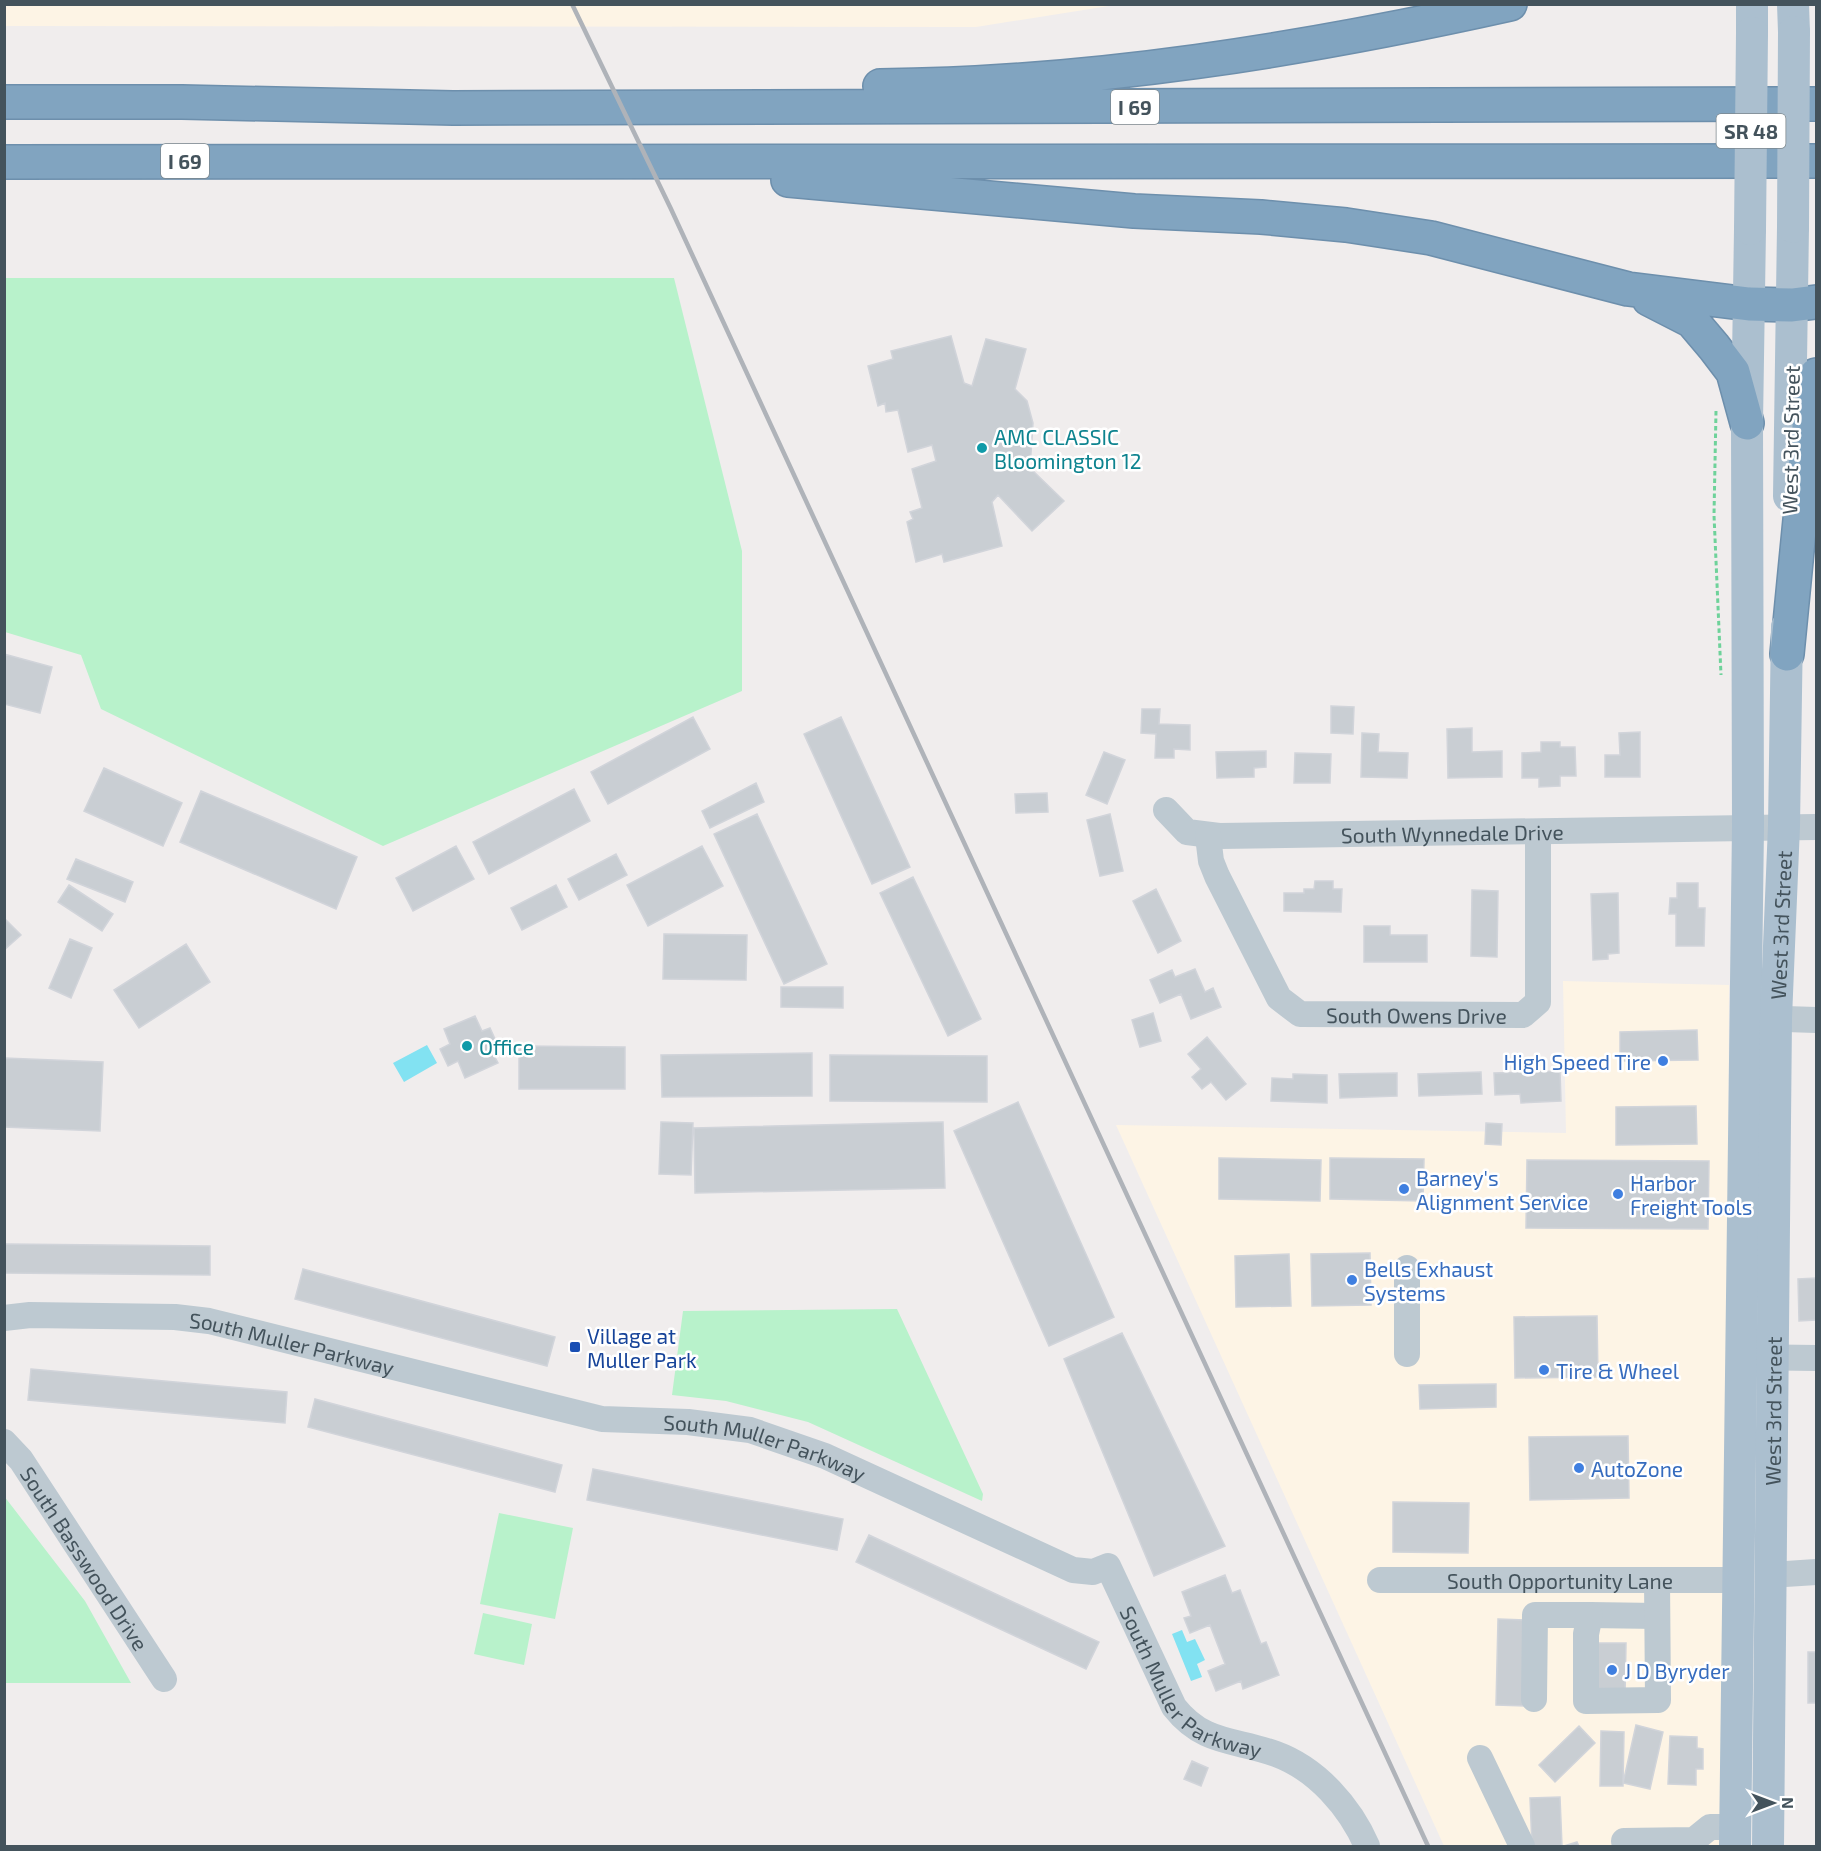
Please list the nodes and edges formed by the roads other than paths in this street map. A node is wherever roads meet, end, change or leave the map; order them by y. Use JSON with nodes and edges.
{"nodes":[{"id":1,"x":1510,"y":4,"type":"edge"},
{"id":2,"x":1793,"y":18,"type":"edge"},
{"id":3,"x":1752,"y":19,"type":"edge"},
{"id":4,"x":4,"y":102,"type":"edge"},
{"id":5,"x":1816,"y":104,"type":"edge"},
{"id":6,"x":453,"y":108,"type":"junction"},
{"id":7,"x":692,"y":160,"type":"junction"},
{"id":8,"x":1816,"y":161,"type":"edge"},
{"id":9,"x":4,"y":162,"type":"edge"},
{"id":10,"x":1628,"y":289,"type":"junction"},
{"id":11,"x":1749,"y":303,"type":"junction"},
{"id":12,"x":1804,"y":304,"type":"edge"},
{"id":13,"x":1816,"y":375,"type":"edge"},
{"id":14,"x":1747,"y":423,"type":"junction"},
{"id":15,"x":1786,"y":654,"type":"junction"},
{"id":16,"x":1166,"y":810,"type":"dead end"},
{"id":17,"x":1748,"y":826,"type":"junction"},
{"id":18,"x":1784,"y":826,"type":"junction"},
{"id":19,"x":1816,"y":827,"type":"edge"},
{"id":20,"x":1538,"y":833,"type":"junction"},
{"id":21,"x":1209,"y":836,"type":"junction"},
{"id":22,"x":1744,"y":1018,"type":"junction"},
{"id":23,"x":1776,"y":1018,"type":"junction"},
{"id":24,"x":1816,"y":1020,"type":"edge"},
{"id":25,"x":1407,"y":1268,"type":"dead end"},
{"id":26,"x":4,"y":1318,"type":"edge"},
{"id":27,"x":1407,"y":1354,"type":"dead end"},
{"id":28,"x":1773,"y":1357,"type":"junction"},
{"id":29,"x":1741,"y":1358,"type":"junction"},
{"id":30,"x":1816,"y":1358,"type":"edge"},
{"id":31,"x":4,"y":1442,"type":"edge"},
{"id":32,"x":1816,"y":1572,"type":"edge"},
{"id":33,"x":1770,"y":1575,"type":"junction"},
{"id":34,"x":1380,"y":1580,"type":"dead end"},
{"id":35,"x":1657,"y":1580,"type":"junction"},
{"id":36,"x":1738,"y":1580,"type":"junction"},
{"id":37,"x":1590,"y":1615,"type":"junction"},
{"id":38,"x":1657,"y":1616,"type":"junction"},
{"id":39,"x":164,"y":1679,"type":"dead end"},
{"id":40,"x":1534,"y":1699,"type":"dead end"},
{"id":41,"x":1480,"y":1758,"type":"dead end"},
{"id":42,"x":1735,"y":1837,"type":"edge"},
{"id":43,"x":1768,"y":1837,"type":"edge"},
{"id":44,"x":1624,"y":1841,"type":"dead end"},
{"id":45,"x":1367,"y":1846,"type":"edge"},
{"id":46,"x":1522,"y":1846,"type":"edge"}],
"edges":[{"from":1,"to":6,"type":"highway"},
{"from":2,"to":12,"type":"main road","name":"West 3rd Street","number":"SR 48","bridge":true},
{"from":3,"to":11,"type":"main road","name":"West 3rd Street","number":"SR 48","bridge":true},
{"from":4,"to":6,"type":"highway","number":"I 69"},
{"from":5,"to":6,"type":"highway","number":"I 69"},
{"from":7,"to":8,"type":"highway","number":"I 69"},
{"from":7,"to":9,"type":"highway","number":"I 69"},
{"from":7,"to":10,"type":"highway"},
{"from":10,"to":11,"type":"highway"},
{"from":10,"to":14,"type":"highway"},
{"from":11,"to":12,"type":"highway"},
{"from":11,"to":14,"type":"main road","name":"West 3rd Street"},
{"from":12,"to":15,"type":"main road","name":"West 3rd Street"},
{"from":13,"to":15,"type":"highway"},
{"from":14,"to":17,"type":"main road","name":"West 3rd Street"},
{"from":15,"to":18,"type":"main road","name":"West 3rd Street"},
{"from":16,"to":21,"type":"street","name":"South Wynnedale Drive"},
{"from":17,"to":18,"type":"street","name":"South Wynnedale Drive"},
{"from":17,"to":20,"type":"street","name":"South Wynnedale Drive"},
{"from":17,"to":22,"type":"main road","name":"West 3rd Street"},
{"from":18,"to":19,"type":"street","name":"South Wynnedale Drive"},
{"from":18,"to":23,"type":"main road","name":"West 3rd Street"},
{"from":20,"to":21,"type":"street","name":"South Wynnedale Drive"},
{"from":20,"to":21,"type":"street","name":"South Owens Drive"},
{"from":22,"to":23,"type":"street"},
{"from":22,"to":29,"type":"main road","name":"West 3rd Street"},
{"from":23,"to":24,"type":"street"},
{"from":23,"to":28,"type":"main road","name":"West 3rd Street"},
{"from":25,"to":27,"type":"street"},
{"from":26,"to":45,"type":"street","name":"South Muller Parkway"},
{"from":28,"to":29,"type":"street"},
{"from":28,"to":30,"type":"street"},
{"from":28,"to":33,"type":"main road","name":"West 3rd Street"},
{"from":29,"to":36,"type":"main road","name":"West 3rd Street"},
{"from":31,"to":39,"type":"street","name":"South Basswood Drive"},
{"from":32,"to":33,"type":"street"},
{"from":33,"to":43,"type":"main road","name":"West 3rd Street"},
{"from":34,"to":35,"type":"street","name":"South Opportunity Lane"},
{"from":35,"to":36,"type":"street","name":"South Opportunity Lane"},
{"from":35,"to":38,"type":"street"},
{"from":36,"to":42,"type":"main road","name":"West 3rd Street"},
{"from":37,"to":38,"type":"street"},
{"from":37,"to":38,"type":"street"},
{"from":37,"to":40,"type":"street"},
{"from":41,"to":46,"type":"street"},
{"from":42,"to":43,"type":"main road"},
{"from":42,"to":44,"type":"street"}]}
